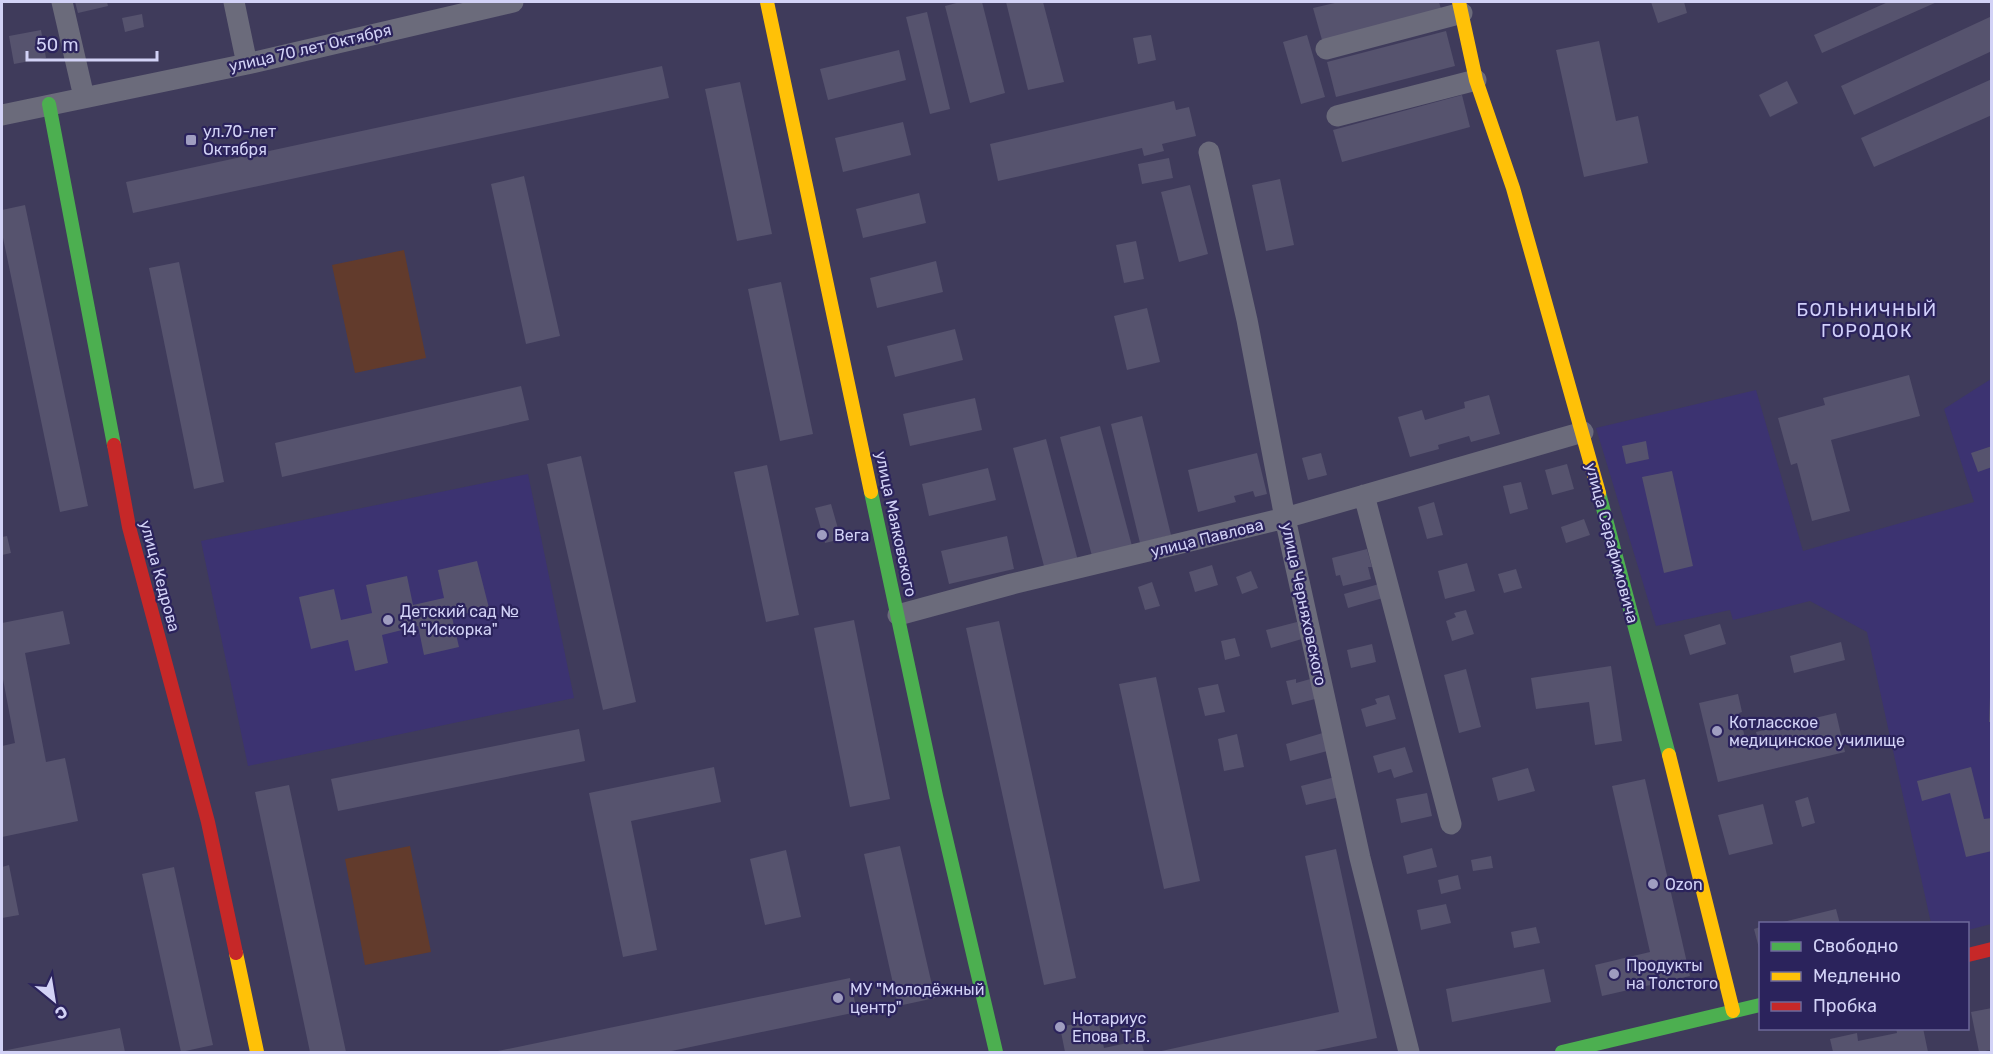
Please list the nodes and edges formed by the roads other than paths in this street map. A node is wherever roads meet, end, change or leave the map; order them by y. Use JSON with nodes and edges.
{"nodes":[{"id":1,"x":62,"y":2,"type":"edge"},
{"id":2,"x":234,"y":2,"type":"edge"},
{"id":3,"x":513,"y":2,"type":"edge"},
{"id":4,"x":767,"y":2,"type":"edge"},
{"id":5,"x":1460,"y":7,"type":"edge"},
{"id":6,"x":435,"y":10,"type":"edge"},
{"id":7,"x":1326,"y":49,"type":"dead end"},
{"id":8,"x":247,"y":64,"type":"junction"},
{"id":9,"x":1476,"y":80,"type":"junction"},
{"id":10,"x":84,"y":97,"type":"junction"},
{"id":11,"x":49,"y":104,"type":"junction"},
{"id":12,"x":2,"y":115,"type":"edge"},
{"id":13,"x":1337,"y":117,"type":"dead end"},
{"id":14,"x":1209,"y":152,"type":"dead end"},
{"id":15,"x":1583,"y":432,"type":"junction"},
{"id":16,"x":1364,"y":495,"type":"junction"},
{"id":17,"x":1285,"y":518,"type":"junction"},
{"id":18,"x":898,"y":615,"type":"junction"},
{"id":19,"x":1450,"y":824,"type":"dead end"},
{"id":20,"x":1992,"y":949,"type":"edge"},
{"id":21,"x":1969,"y":955,"type":"edge"},
{"id":22,"x":1759,"y":1005,"type":"edge"},
{"id":23,"x":1733,"y":1011,"type":"junction"},
{"id":24,"x":257,"y":1053,"type":"edge"},
{"id":25,"x":996,"y":1053,"type":"edge"},
{"id":26,"x":1409,"y":1053,"type":"edge"},
{"id":27,"x":1562,"y":1053,"type":"edge"}],
"edges":[{"from":1,"to":10,"type":"street"},
{"from":2,"to":8,"type":"street"},
{"from":3,"to":6,"type":"street","name":"улица 70 лет Октября"},
{"from":4,"to":18,"type":"street","name":"улица Маяковского"},
{"from":5,"to":7,"type":"street","name":"улица Серафимовича"},
{"from":5,"to":9,"type":"street","name":"улица Серафимовича"},
{"from":6,"to":8,"type":"street","name":"улица 70 лет Октября"},
{"from":8,"to":10,"type":"street","name":"улица 70 лет Октября"},
{"from":9,"to":13,"type":"street"},
{"from":9,"to":15,"type":"street","name":"улица Серафимовича"},
{"from":10,"to":11,"type":"street","name":"улица 70 лет Октября"},
{"from":11,"to":12,"type":"street","name":"улица 70 лет Октября"},
{"from":11,"to":24,"type":"street","name":"улица Кедрова"},
{"from":14,"to":17,"type":"street","name":"улица Черняховского"},
{"from":15,"to":16,"type":"street","name":"улица Павлова"},
{"from":15,"to":23,"type":"street","name":"улица Серафимовича"},
{"from":16,"to":17,"type":"street","name":"улица Павлова"},
{"from":16,"to":19,"type":"street"},
{"from":17,"to":18,"type":"street","name":"улица Павлова"},
{"from":17,"to":26,"type":"street","name":"улица Черняховского"},
{"from":18,"to":25,"type":"street","name":"улица Маяковского"},
{"from":20,"to":21,"type":"street"},
{"from":22,"to":23,"type":"street"},
{"from":23,"to":27,"type":"street"}]}
